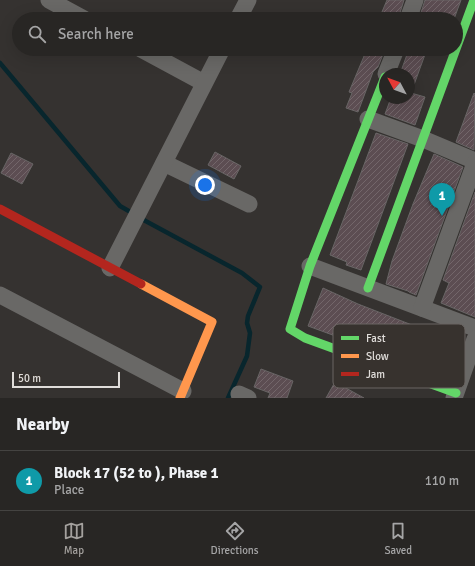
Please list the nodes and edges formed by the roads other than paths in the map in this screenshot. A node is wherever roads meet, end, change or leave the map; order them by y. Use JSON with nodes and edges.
{"nodes":[{"id":1,"x":49,"y":0,"type":"edge"},
{"id":2,"x":415,"y":0,"type":"edge"},
{"id":3,"x":474,"y":0,"type":"edge"},
{"id":4,"x":71,"y":12,"type":"edge"},
{"id":5,"x":411,"y":12,"type":"edge"},
{"id":6,"x":463,"y":30,"type":"edge"},
{"id":7,"x":154,"y":56,"type":"edge"},
{"id":8,"x":218,"y":56,"type":"edge"},
{"id":9,"x":393,"y":56,"type":"edge"},
{"id":10,"x":453,"y":56,"type":"edge"},
{"id":11,"x":389,"y":68,"type":"edge"},
{"id":12,"x":204,"y":83,"type":"junction"},
{"id":13,"x":379,"y":92,"type":"edge"},
{"id":14,"x":368,"y":119,"type":"junction"},
{"id":15,"x":423,"y":139,"type":"junction"},
{"id":16,"x":164,"y":162,"type":"junction"},
{"id":17,"x":475,"y":162,"type":"edge"},
{"id":18,"x":249,"y":204,"type":"dead end"},
{"id":19,"x":0,"y":209,"type":"edge"},
{"id":20,"x":310,"y":266,"type":"junction"},
{"id":21,"x":110,"y":268,"type":"junction"},
{"id":22,"x":368,"y":288,"type":"junction"},
{"id":23,"x":0,"y":295,"type":"edge"},
{"id":24,"x":422,"y":308,"type":"junction"},
{"id":25,"x":464,"y":324,"type":"edge"},
{"id":26,"x":465,"y":324,"type":"edge"},
{"id":27,"x":475,"y":328,"type":"edge"},
{"id":28,"x":475,"y":339,"type":"edge"},
{"id":29,"x":333,"y":349,"type":"edge"},
{"id":30,"x":465,"y":368,"type":"edge"},
{"id":31,"x":434,"y":388,"type":"edge"},
{"id":32,"x":181,"y":394,"type":"edge"},
{"id":33,"x":455,"y":396,"type":"edge"}],
"edges":[{"from":1,"to":4,"type":"street"},
{"from":2,"to":5,"type":"street"},
{"from":3,"to":6,"type":"street"},
{"from":7,"to":12,"type":"street"},
{"from":8,"to":12,"type":"street"},
{"from":9,"to":11,"type":"street"},
{"from":10,"to":15,"type":"street"},
{"from":12,"to":16,"type":"street"},
{"from":13,"to":14,"type":"street"},
{"from":14,"to":15,"type":"street"},
{"from":14,"to":20,"type":"street"},
{"from":15,"to":17,"type":"street"},
{"from":15,"to":22,"type":"street"},
{"from":16,"to":18,"type":"street"},
{"from":16,"to":21,"type":"street"},
{"from":17,"to":24,"type":"street"},
{"from":19,"to":21,"type":"street"},
{"from":20,"to":22,"type":"street"},
{"from":20,"to":29,"type":"street"},
{"from":21,"to":32,"type":"street"},
{"from":22,"to":24,"type":"street"},
{"from":23,"to":32,"type":"street"},
{"from":24,"to":25,"type":"street"},
{"from":26,"to":27,"type":"street"},
{"from":28,"to":30,"type":"street"},
{"from":31,"to":33,"type":"street"}]}
